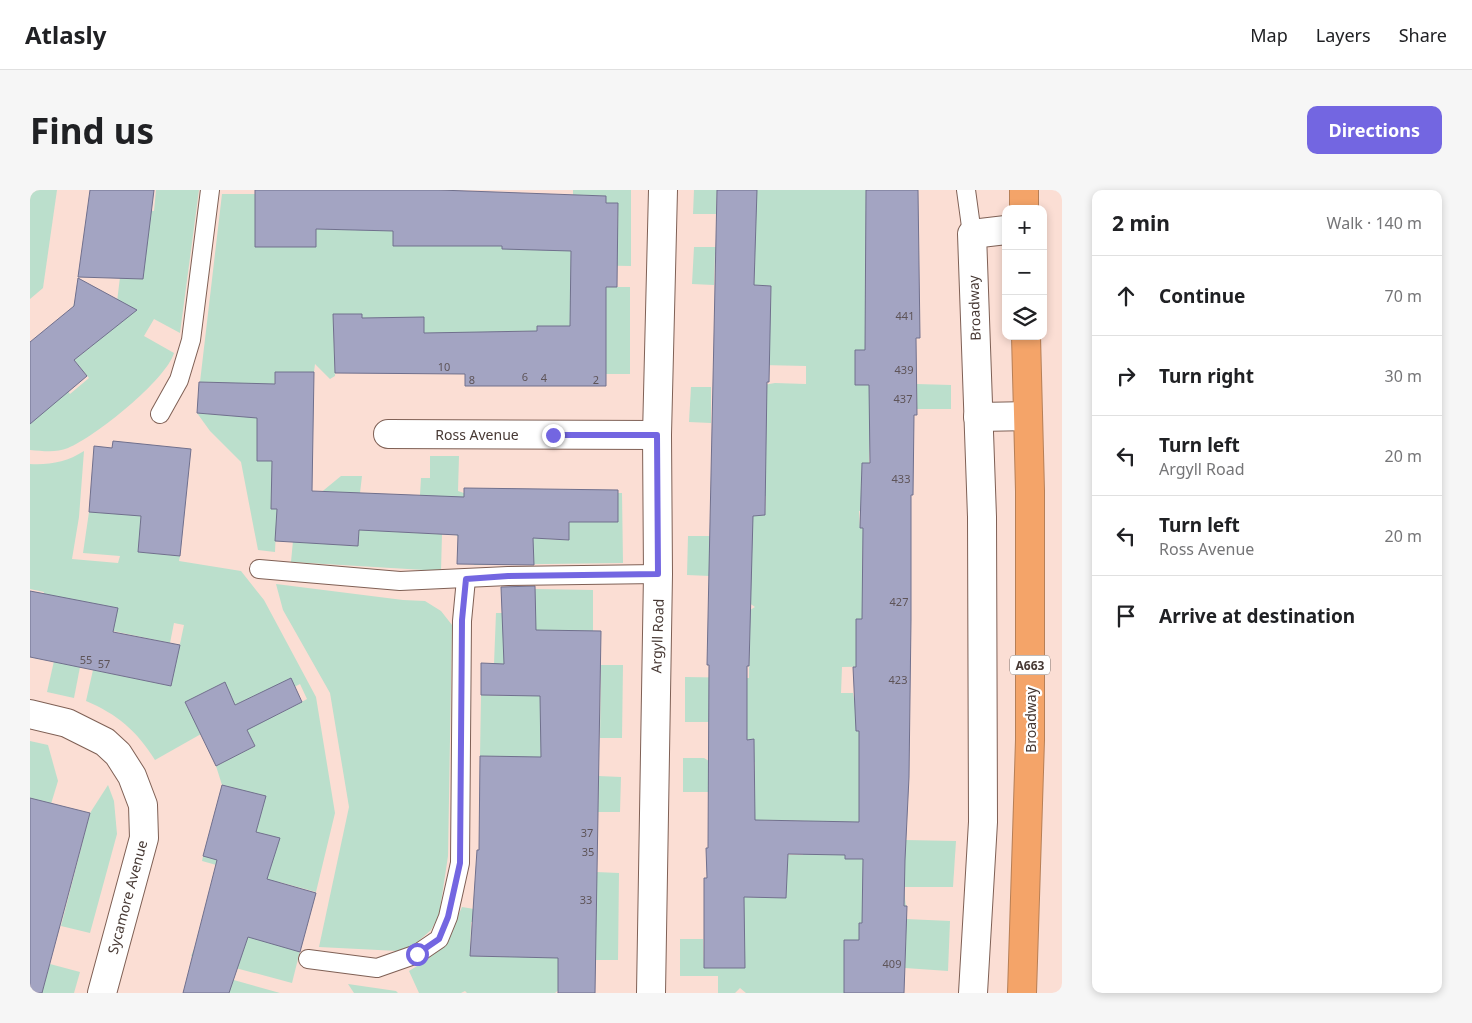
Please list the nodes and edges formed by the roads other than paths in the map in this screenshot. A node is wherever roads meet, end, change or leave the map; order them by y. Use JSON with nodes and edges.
{"nodes":[{"id":1,"x":210,"y":190,"type":"edge"},
{"id":2,"x":663,"y":190,"type":"edge"},
{"id":3,"x":966,"y":190,"type":"edge"},
{"id":4,"x":1024,"y":190,"type":"edge"},
{"id":5,"x":1024,"y":205,"type":"edge"},
{"id":6,"x":1002,"y":230,"type":"edge"},
{"id":7,"x":972,"y":234,"type":"junction"},
{"id":8,"x":1026,"y":340,"type":"edge"},
{"id":9,"x":160,"y":414,"type":"dead end"},
{"id":10,"x":1028,"y":416,"type":"junction"},
{"id":11,"x":978,"y":417,"type":"junction"},
{"id":12,"x":388,"y":434,"type":"dead end"},
{"id":13,"x":657,"y":435,"type":"junction"},
{"id":14,"x":259,"y":569,"type":"dead end"},
{"id":15,"x":658,"y":574,"type":"junction"},
{"id":16,"x":466,"y":579,"type":"junction"},
{"id":17,"x":30,"y":714,"type":"edge"},
{"id":18,"x":308,"y":959,"type":"dead end"},
{"id":19,"x":102,"y":993,"type":"edge"},
{"id":20,"x":651,"y":993,"type":"edge"},
{"id":21,"x":973,"y":993,"type":"edge"},
{"id":22,"x":1022,"y":993,"type":"edge"}],
"edges":[{"from":1,"to":9,"type":"lane"},
{"from":2,"to":13,"type":"street","name":"Argyll Road"},
{"from":3,"to":7,"type":"lane"},
{"from":4,"to":5,"type":"highway"},
{"from":6,"to":7,"type":"street"},
{"from":7,"to":11,"type":"street","name":"Broadway"},
{"from":8,"to":10,"type":"highway","name":"Broadway","number":"A663"},
{"from":10,"to":11,"type":"street"},
{"from":10,"to":22,"type":"highway","name":"Broadway","number":"A663"},
{"from":11,"to":21,"type":"street","name":"Broadway"},
{"from":12,"to":13,"type":"street","name":"Ross Avenue"},
{"from":13,"to":15,"type":"street","name":"Argyll Road"},
{"from":14,"to":16,"type":"lane"},
{"from":15,"to":16,"type":"lane"},
{"from":15,"to":20,"type":"street","name":"Argyll Road"},
{"from":16,"to":18,"type":"lane"},
{"from":17,"to":19,"type":"street","name":"Sycamore Avenue"}]}
